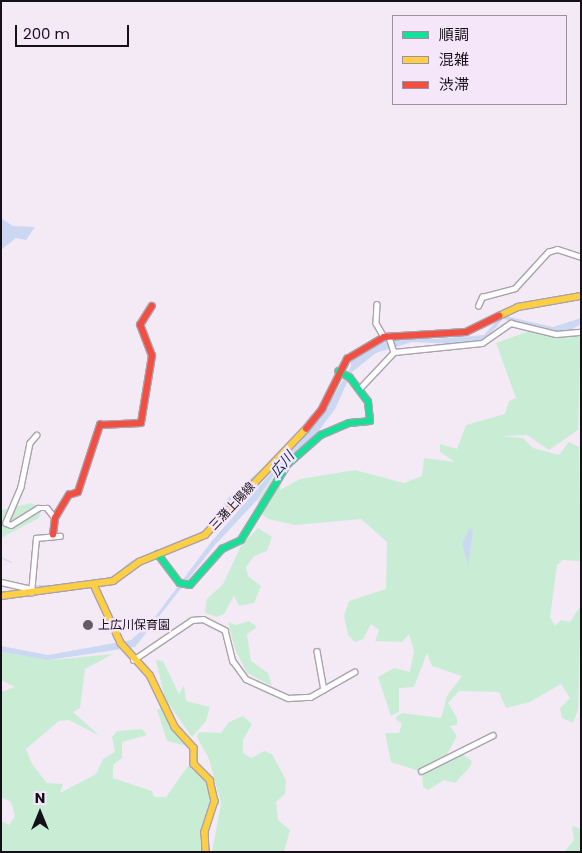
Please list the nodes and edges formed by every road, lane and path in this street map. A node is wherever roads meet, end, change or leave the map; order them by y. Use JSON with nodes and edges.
{"nodes":[{"id":1,"x":581,"y":257,"type":"edge"},
{"id":2,"x":581,"y":296,"type":"edge"},
{"id":3,"x":377,"y":304,"type":"dead end"},
{"id":4,"x":152,"y":306,"type":"dead end"},
{"id":5,"x":478,"y":306,"type":"dead end"},
{"id":6,"x":581,"y":332,"type":"edge"},
{"id":7,"x":387,"y":338,"type":"junction"},
{"id":8,"x":393,"y":350,"type":"junction"},
{"id":9,"x":340,"y":373,"type":"junction"},
{"id":10,"x":359,"y":389,"type":"junction"},
{"id":11,"x":38,"y":435,"type":"dead end"},
{"id":12,"x":55,"y":518,"type":"junction"},
{"id":13,"x":57,"y":535,"type":"joint"},
{"id":14,"x":158,"y":554,"type":"junction"},
{"id":15,"x":1,"y":582,"type":"edge"},
{"id":16,"x":96,"y":587,"type":"junction"},
{"id":17,"x":32,"y":588,"type":"junction"},
{"id":18,"x":1,"y":596,"type":"edge"},
{"id":19,"x":317,"y":651,"type":"dead end"},
{"id":20,"x":133,"y":660,"type":"junction"},
{"id":21,"x":354,"y":672,"type":"dead end"},
{"id":22,"x":324,"y":689,"type":"junction"},
{"id":23,"x":494,"y":735,"type":"dead end"},
{"id":24,"x":421,"y":771,"type":"dead end"},
{"id":25,"x":206,"y":852,"type":"edge"}],
"edges":[{"from":1,"to":5,"type":"street"},
{"from":2,"to":7,"type":"street","name":"三潴上陽線"},
{"from":3,"to":7,"type":"street"},
{"from":4,"to":12,"type":"street"},
{"from":6,"to":8,"type":"street"},
{"from":7,"to":8,"type":"street"},
{"from":7,"to":9,"type":"street","name":"三潴上陽線"},
{"from":8,"to":10,"type":"street"},
{"from":9,"to":10,"type":"street"},
{"from":9,"to":14,"type":"street","name":"三潴上陽線"},
{"from":10,"to":14,"type":"street"},
{"from":11,"to":12,"type":"street"},
{"from":12,"to":13,"type":"street"},
{"from":13,"to":17,"type":"street"},
{"from":14,"to":16,"type":"street","name":"三潴上陽線"},
{"from":15,"to":17,"type":"street"},
{"from":16,"to":17,"type":"street","name":"三潴上陽線"},
{"from":16,"to":20,"type":"street"},
{"from":17,"to":18,"type":"street","name":"三潴上陽線"},
{"from":19,"to":22,"type":"street"},
{"from":20,"to":22,"type":"street"},
{"from":20,"to":25,"type":"street"},
{"from":21,"to":22,"type":"street"},
{"from":23,"to":24,"type":"street"}]}
